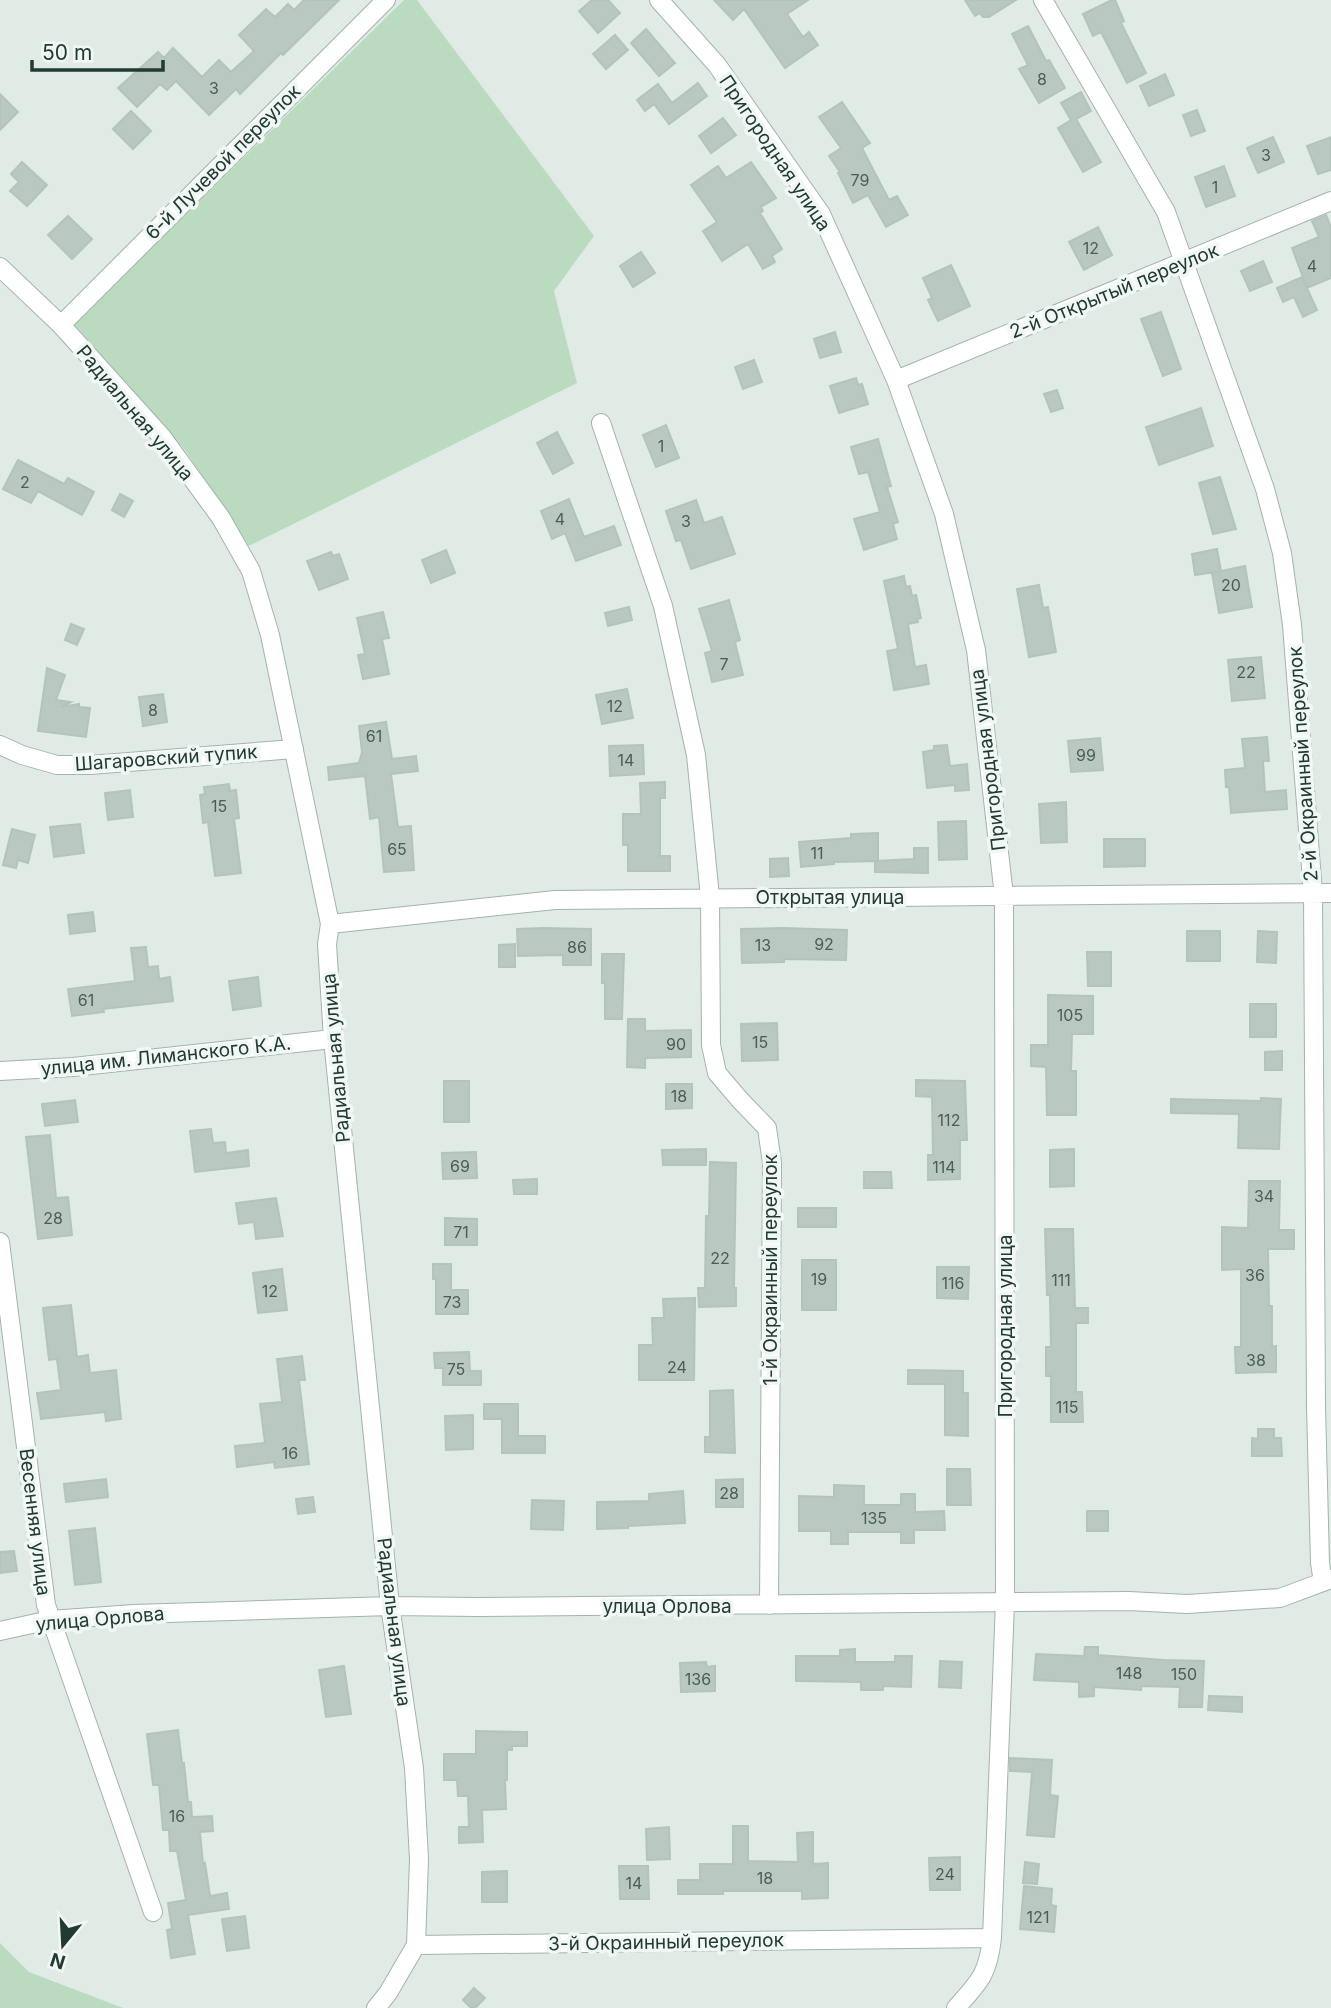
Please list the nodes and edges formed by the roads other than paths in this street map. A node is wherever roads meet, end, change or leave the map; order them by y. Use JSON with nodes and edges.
{"nodes":[{"id":1,"x":386,"y":0,"type":"edge"},
{"id":2,"x":659,"y":0,"type":"edge"},
{"id":3,"x":1043,"y":0,"type":"edge"},
{"id":4,"x":1331,"y":201,"type":"edge"},
{"id":5,"x":1184,"y":262,"type":"junction"},
{"id":6,"x":0,"y":267,"type":"edge"},
{"id":7,"x":61,"y":325,"type":"junction"},
{"id":8,"x":896,"y":380,"type":"junction"},
{"id":9,"x":601,"y":423,"type":"dead end"},
{"id":10,"x":0,"y":745,"type":"edge"},
{"id":11,"x":294,"y":748,"type":"junction"},
{"id":12,"x":1312,"y":893,"type":"junction"},
{"id":13,"x":1331,"y":893,"type":"edge"},
{"id":14,"x":1004,"y":896,"type":"junction"},
{"id":15,"x":710,"y":897,"type":"junction"},
{"id":16,"x":330,"y":924,"type":"junction"},
{"id":17,"x":333,"y":1040,"type":"junction"},
{"id":18,"x":0,"y":1071,"type":"edge"},
{"id":19,"x":0,"y":1242,"type":"edge"},
{"id":20,"x":1327,"y":1581,"type":"edge"},
{"id":21,"x":1006,"y":1602,"type":"junction"},
{"id":22,"x":769,"y":1605,"type":"junction"},
{"id":23,"x":390,"y":1606,"type":"junction"},
{"id":24,"x":50,"y":1620,"type":"junction"},
{"id":25,"x":0,"y":1631,"type":"edge"},
{"id":26,"x":153,"y":1912,"type":"dead end"},
{"id":27,"x":992,"y":1938,"type":"junction"},
{"id":28,"x":416,"y":1945,"type":"junction"},
{"id":29,"x":376,"y":2008,"type":"edge"},
{"id":30,"x":956,"y":2008,"type":"edge"}],
"edges":[{"from":1,"to":7,"type":"street","name":"6-й Лучевой переулок"},
{"from":2,"to":8,"type":"street","name":"Пригородная улица"},
{"from":3,"to":5,"type":"street","name":"2-й Окраинный переулок"},
{"from":4,"to":5,"type":"street","name":"2-й Открытый переулок"},
{"from":5,"to":8,"type":"street","name":"2-й Открытый переулок"},
{"from":5,"to":12,"type":"street","name":"2-й Окраинный переулок"},
{"from":6,"to":7,"type":"street","name":"Радиальная улица"},
{"from":7,"to":11,"type":"street","name":"Радиальная улица"},
{"from":8,"to":14,"type":"street","name":"Пригородная улица"},
{"from":9,"to":15,"type":"street","name":"1-й Окраинный переулок"},
{"from":10,"to":11,"type":"street","name":"Шагаровский тупик"},
{"from":11,"to":16,"type":"street","name":"Радиальная улица"},
{"from":12,"to":13,"type":"street","name":"Открытая улица"},
{"from":12,"to":14,"type":"street","name":"Открытая улица"},
{"from":12,"to":20,"type":"street","name":"2-й Окраинный переулок"},
{"from":14,"to":15,"type":"street","name":"Открытая улица"},
{"from":14,"to":21,"type":"street","name":"Пригородная улица"},
{"from":15,"to":16,"type":"street","name":"Открытая улица"},
{"from":15,"to":22,"type":"street","name":"1-й Окраинный переулок"},
{"from":16,"to":17,"type":"street","name":"Радиальная улица"},
{"from":17,"to":18,"type":"street","name":"улица им. Лиманского К.А."},
{"from":17,"to":23,"type":"street","name":"Радиальная улица"},
{"from":19,"to":24,"type":"street","name":"Весенняя улица"},
{"from":20,"to":21,"type":"street","name":"улица Орлова"},
{"from":21,"to":22,"type":"street","name":"улица Орлова"},
{"from":21,"to":27,"type":"street"},
{"from":22,"to":23,"type":"street","name":"улица Орлова"},
{"from":23,"to":24,"type":"street","name":"улица Орлова"},
{"from":23,"to":28,"type":"street","name":"Радиальная улица"},
{"from":24,"to":25,"type":"street","name":"улица Орлова"},
{"from":24,"to":26,"type":"street","name":"Весенняя улица"},
{"from":27,"to":28,"type":"street","name":"3-й Окраинный переулок"},
{"from":27,"to":30,"type":"street"},
{"from":28,"to":29,"type":"street"}]}
